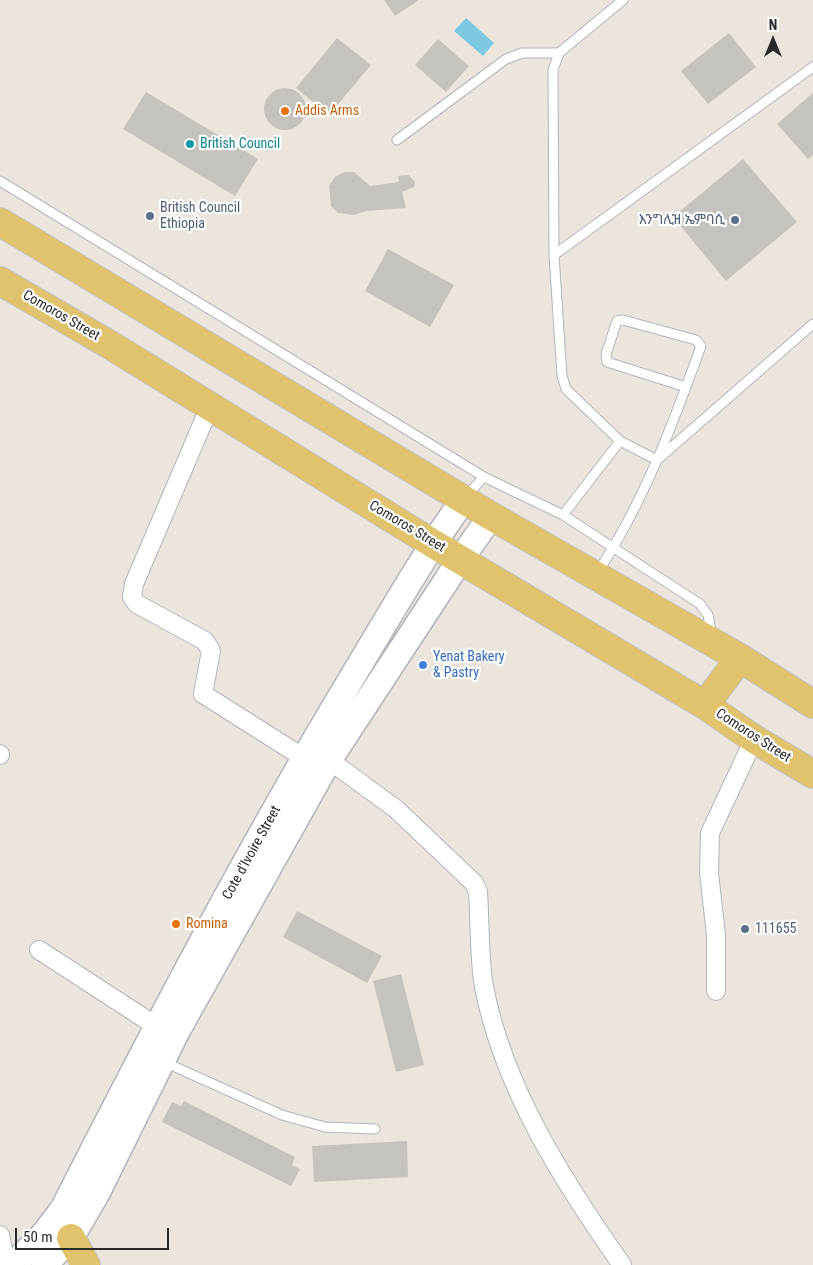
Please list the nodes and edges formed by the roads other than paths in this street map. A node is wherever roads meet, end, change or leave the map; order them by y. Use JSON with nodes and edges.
{"nodes":[{"id":1,"x":623,"y":0,"type":"edge"},
{"id":2,"x":559,"y":53,"type":"junction"},
{"id":3,"x":813,"y":67,"type":"edge"},
{"id":4,"x":397,"y":140,"type":"dead end"},
{"id":5,"x":0,"y":181,"type":"edge"},
{"id":6,"x":0,"y":222,"type":"edge"},
{"id":7,"x":554,"y":255,"type":"junction"},
{"id":8,"x":0,"y":281,"type":"edge"},
{"id":9,"x":813,"y":324,"type":"edge"},
{"id":10,"x":686,"y":388,"type":"junction"},
{"id":11,"x":210,"y":406,"type":"junction"},
{"id":12,"x":620,"y":441,"type":"junction"},
{"id":13,"x":657,"y":460,"type":"junction"},
{"id":14,"x":484,"y":477,"type":"junction"},
{"id":15,"x":464,"y":499,"type":"junction"},
{"id":16,"x":563,"y":515,"type":"junction"},
{"id":17,"x":491,"y":516,"type":"junction"},
{"id":18,"x":432,"y":543,"type":"junction"},
{"id":19,"x":613,"y":548,"type":"junction"},
{"id":20,"x":460,"y":560,"type":"junction"},
{"id":21,"x":595,"y":576,"type":"junction"},
{"id":22,"x":714,"y":643,"type":"junction"},
{"id":23,"x":740,"y":658,"type":"junction"},
{"id":24,"x":813,"y":704,"type":"edge"},
{"id":25,"x":705,"y":705,"type":"junction"},
{"id":26,"x":754,"y":739,"type":"junction"},
{"id":27,"x":304,"y":758,"type":"junction"},
{"id":28,"x":330,"y":760,"type":"junction"},
{"id":29,"x":813,"y":774,"type":"edge"},
{"id":30,"x":39,"y":950,"type":"dead end"},
{"id":31,"x":716,"y":991,"type":"dead end"},
{"id":32,"x":156,"y":1026,"type":"junction"},
{"id":33,"x":162,"y":1061,"type":"junction"},
{"id":34,"x":375,"y":1129,"type":"dead end"},
{"id":35,"x":0,"y":1235,"type":"edge"},
{"id":36,"x":71,"y":1238,"type":"junction"},
{"id":37,"x":6,"y":1265,"type":"edge"},
{"id":38,"x":14,"y":1265,"type":"edge"},
{"id":39,"x":44,"y":1265,"type":"edge"},
{"id":40,"x":86,"y":1265,"type":"edge"},
{"id":41,"x":622,"y":1265,"type":"edge"}],
"edges":[{"from":1,"to":2,"type":"lane"},
{"from":2,"to":4,"type":"lane"},
{"from":2,"to":7,"type":"lane"},
{"from":3,"to":7,"type":"lane"},
{"from":5,"to":14,"type":"lane"},
{"from":6,"to":15,"type":"main road"},
{"from":7,"to":12,"type":"lane"},
{"from":8,"to":11,"type":"main road","name":"Comoros Street"},
{"from":9,"to":13,"type":"lane"},
{"from":10,"to":10,"type":"lane"},
{"from":10,"to":13,"type":"lane"},
{"from":11,"to":18,"type":"main road","name":"Comoros Street"},
{"from":11,"to":27,"type":"street"},
{"from":12,"to":13,"type":"lane"},
{"from":12,"to":16,"type":"lane"},
{"from":13,"to":19,"type":"lane"},
{"from":14,"to":15,"type":"lane"},
{"from":14,"to":16,"type":"lane"},
{"from":15,"to":17,"type":"main road"},
{"from":15,"to":18,"type":"main road","name":"Cote d'Ivoire Street"},
{"from":16,"to":19,"type":"lane"},
{"from":17,"to":20,"type":"main road","name":"Cote d'Ivoire Street"},
{"from":17,"to":21,"type":"main road"},
{"from":18,"to":20,"type":"main road","name":"Comoros Street"},
{"from":18,"to":27,"type":"main road","name":"Cote d'Ivoire Street"},
{"from":19,"to":21,"type":"lane"},
{"from":19,"to":22,"type":"lane"},
{"from":20,"to":25,"type":"main road","name":"Comoros Street"},
{"from":20,"to":28,"type":"main road","name":"Cote d'Ivoire Street"},
{"from":21,"to":22,"type":"main road"},
{"from":22,"to":23,"type":"main road"},
{"from":23,"to":24,"type":"main road"},
{"from":23,"to":25,"type":"main road"},
{"from":25,"to":26,"type":"main road","name":"Comoros Street"},
{"from":26,"to":29,"type":"main road","name":"Comoros Street"},
{"from":26,"to":31,"type":"street"},
{"from":27,"to":32,"type":"main road","name":"Cote d'Ivoire Street"},
{"from":28,"to":33,"type":"main road","name":"Cote d'Ivoire Street"},
{"from":28,"to":41,"type":"street"},
{"from":30,"to":32,"type":"street"},
{"from":32,"to":38,"type":"main road","name":"Cote d'Ivoire Street"},
{"from":33,"to":34,"type":"lane"},
{"from":33,"to":36,"type":"main road","name":"Cote d'Ivoire Street"},
{"from":35,"to":37,"type":"street"},
{"from":36,"to":39,"type":"main road","name":"Cote d'Ivoire Street"},
{"from":36,"to":40,"type":"main road"}]}
